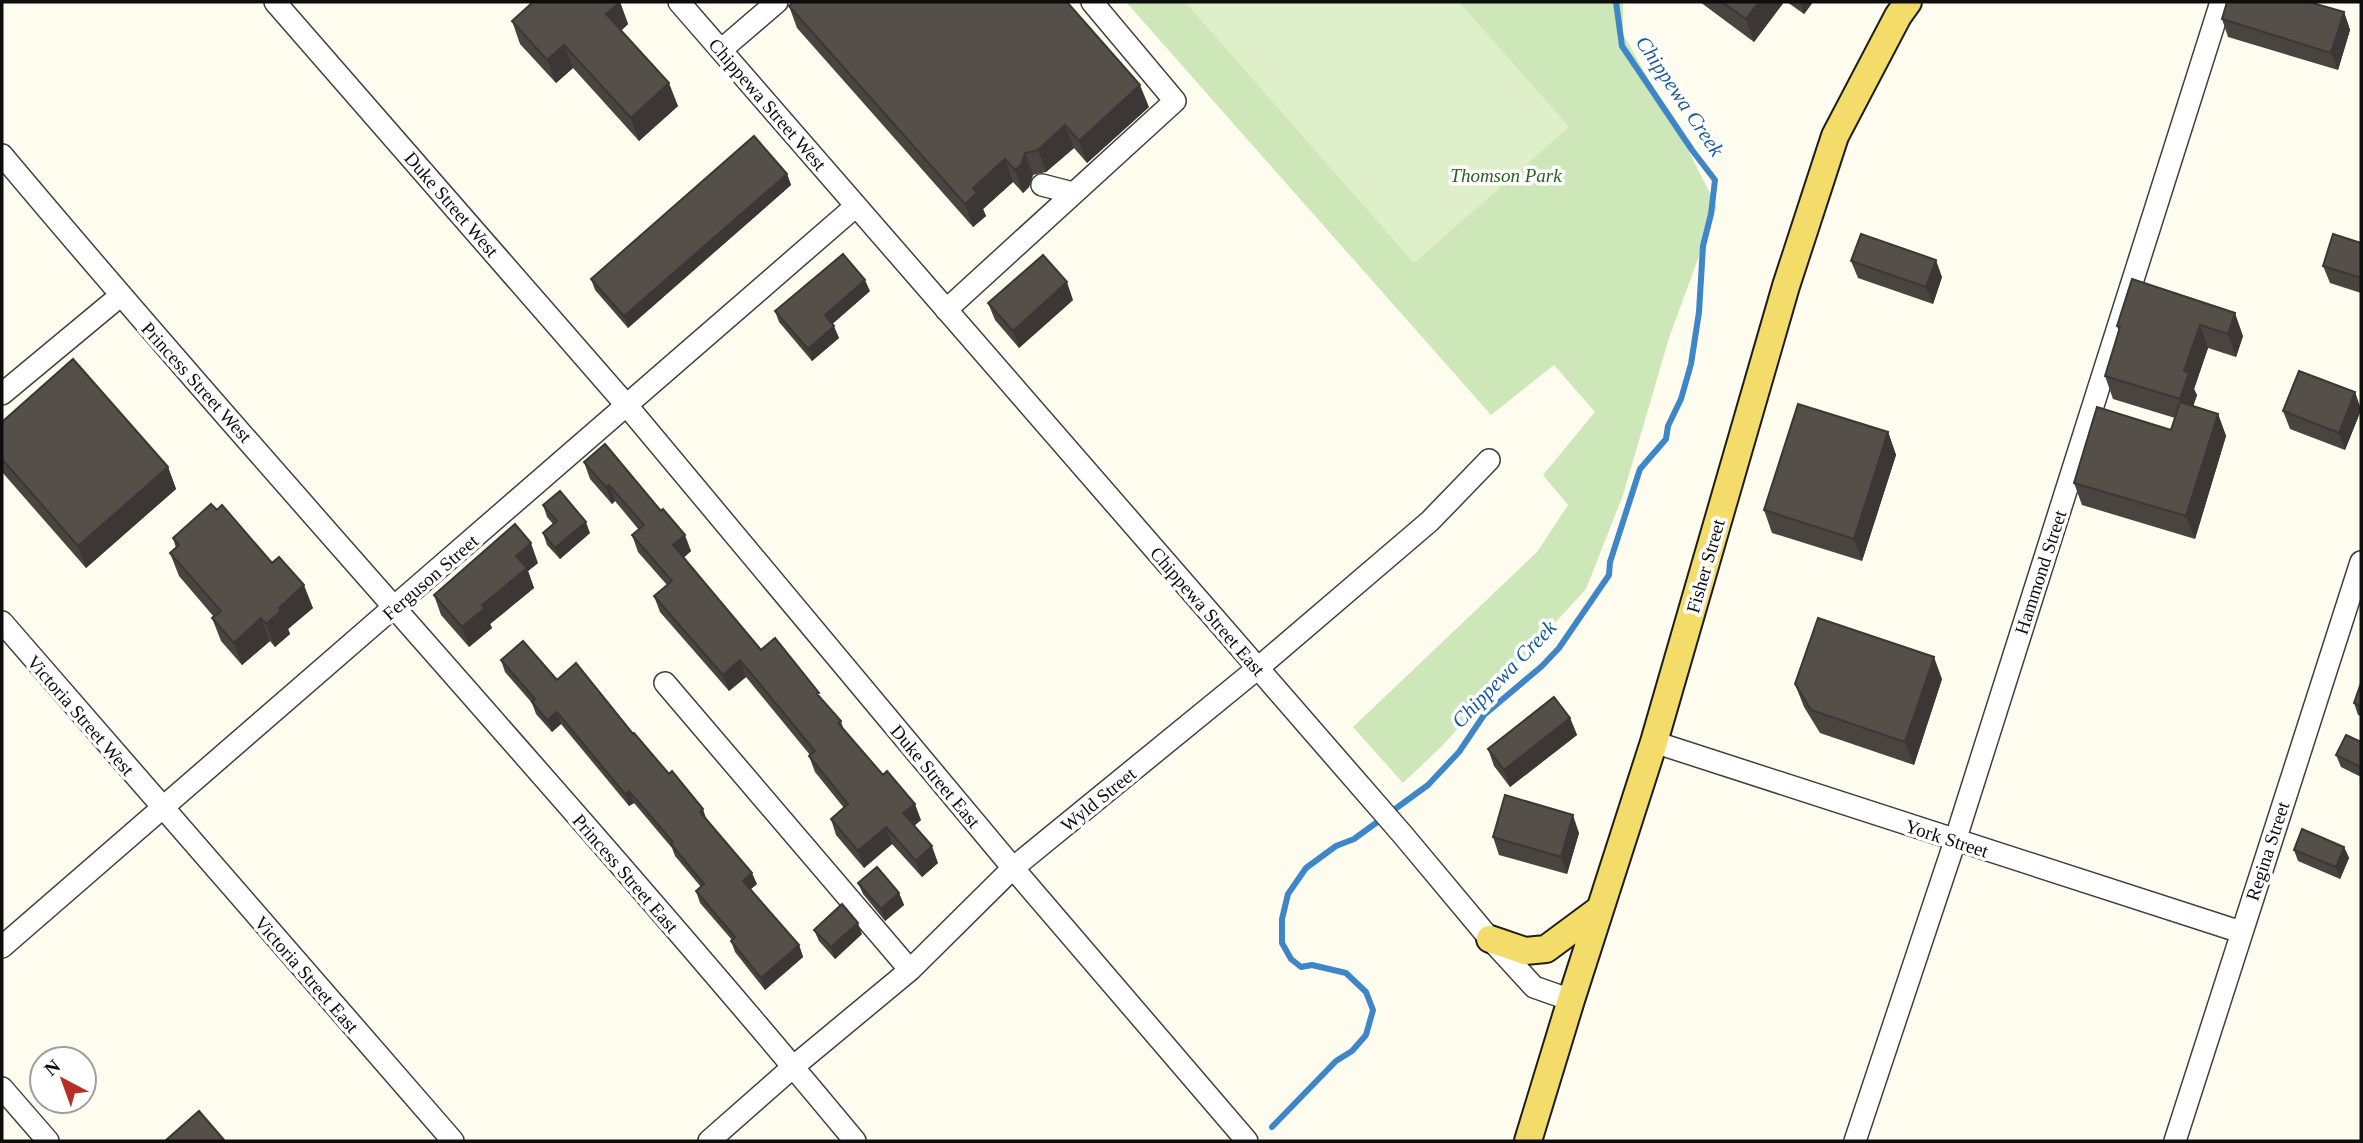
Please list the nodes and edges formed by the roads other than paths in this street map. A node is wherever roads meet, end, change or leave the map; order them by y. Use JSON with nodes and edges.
{"nodes":[{"id":1,"x":275,"y":2,"type":"edge"},
{"id":2,"x":679,"y":2,"type":"edge"},
{"id":3,"x":777,"y":2,"type":"edge"},
{"id":4,"x":1092,"y":2,"type":"edge"},
{"id":5,"x":1908,"y":2,"type":"edge"},
{"id":6,"x":2221,"y":2,"type":"edge"},
{"id":7,"x":721,"y":50,"type":"junction"},
{"id":8,"x":2,"y":155,"type":"edge"},
{"id":9,"x":1042,"y":185,"type":"dead end"},
{"id":10,"x":1073,"y":193,"type":"junction"},
{"id":11,"x":856,"y":206,"type":"junction"},
{"id":12,"x":120,"y":296,"type":"junction"},
{"id":13,"x":946,"y":310,"type":"junction"},
{"id":14,"x":2,"y":394,"type":"edge"},
{"id":15,"x":628,"y":407,"type":"junction"},
{"id":16,"x":1489,"y":460,"type":"dead end"},
{"id":17,"x":2361,"y":562,"type":"edge"},
{"id":18,"x":396,"y":607,"type":"junction"},
{"id":19,"x":2,"y":622,"type":"edge"},
{"id":20,"x":2352,"y":625,"type":"edge"},
{"id":21,"x":1258,"y":668,"type":"junction"},
{"id":22,"x":665,"y":683,"type":"dead end"},
{"id":23,"x":1654,"y":742,"type":"junction"},
{"id":24,"x":161,"y":807,"type":"junction"},
{"id":25,"x":1955,"y":841,"type":"junction"},
{"id":26,"x":1013,"y":868,"type":"junction"},
{"id":27,"x":1600,"y":909,"type":"junction"},
{"id":28,"x":2241,"y":932,"type":"junction"},
{"id":29,"x":1490,"y":939,"type":"junction"},
{"id":30,"x":2,"y":947,"type":"edge"},
{"id":31,"x":909,"y":970,"type":"junction"},
{"id":32,"x":1571,"y":1000,"type":"junction"},
{"id":33,"x":793,"y":1067,"type":"junction"},
{"id":34,"x":2,"y":1088,"type":"edge"},
{"id":35,"x":48,"y":1141,"type":"edge"},
{"id":36,"x":453,"y":1141,"type":"edge"},
{"id":37,"x":709,"y":1141,"type":"edge"},
{"id":38,"x":855,"y":1141,"type":"edge"},
{"id":39,"x":1247,"y":1141,"type":"edge"},
{"id":40,"x":1528,"y":1141,"type":"edge"},
{"id":41,"x":1855,"y":1141,"type":"edge"},
{"id":42,"x":2175,"y":1141,"type":"edge"}],
"edges":[{"from":1,"to":15,"type":"street","name":"Duke Street West"},
{"from":2,"to":7,"type":"street","name":"Chippewa Street West"},
{"from":3,"to":7,"type":"street"},
{"from":4,"to":10,"type":"street"},
{"from":5,"to":23,"type":"main road","name":"Fisher Street"},
{"from":6,"to":25,"type":"street","name":"Hammond Street"},
{"from":7,"to":11,"type":"street","name":"Chippewa Street West"},
{"from":8,"to":12,"type":"street","name":"Princess Street West"},
{"from":9,"to":10,"type":"street"},
{"from":10,"to":13,"type":"street"},
{"from":11,"to":13,"type":"street","name":"Chippewa Street East"},
{"from":11,"to":15,"type":"street","name":"Ferguson Street"},
{"from":12,"to":14,"type":"street"},
{"from":12,"to":18,"type":"street","name":"Princess Street West"},
{"from":13,"to":21,"type":"street","name":"Chippewa Street East"},
{"from":15,"to":18,"type":"street","name":"Ferguson Street"},
{"from":15,"to":26,"type":"street","name":"Duke Street East"},
{"from":16,"to":21,"type":"street","name":"Wyld Street"},
{"from":17,"to":20,"type":"street","name":"Regina Street"},
{"from":18,"to":24,"type":"street","name":"Ferguson Street"},
{"from":18,"to":33,"type":"street","name":"Princess Street East"},
{"from":19,"to":24,"type":"street","name":"Victoria Street West"},
{"from":20,"to":28,"type":"street","name":"Regina Street"},
{"from":21,"to":26,"type":"street","name":"Wyld Street"},
{"from":21,"to":29,"type":"street","name":"Chippewa Street East"},
{"from":22,"to":31,"type":"street"},
{"from":23,"to":25,"type":"street","name":"York Street"},
{"from":23,"to":27,"type":"main road","name":"Fisher Street"},
{"from":24,"to":30,"type":"street","name":"Ferguson Street"},
{"from":24,"to":36,"type":"street","name":"Victoria Street East"},
{"from":25,"to":28,"type":"street","name":"York Street"},
{"from":25,"to":41,"type":"street","name":"Hammond Street"},
{"from":26,"to":31,"type":"street","name":"Wyld Street"},
{"from":26,"to":39,"type":"street","name":"Duke Street East"},
{"from":27,"to":29,"type":"main road"},
{"from":27,"to":32,"type":"main road","name":"Fisher Street"},
{"from":28,"to":42,"type":"street","name":"Regina Street"},
{"from":29,"to":32,"type":"street","name":"Chippewa Street East"},
{"from":31,"to":33,"type":"street","name":"Wyld Street"},
{"from":32,"to":40,"type":"main road","name":"Fisher Street"},
{"from":33,"to":37,"type":"street","name":"Wyld Street"},
{"from":33,"to":38,"type":"street","name":"Princess Street East"},
{"from":34,"to":35,"type":"street"}]}
